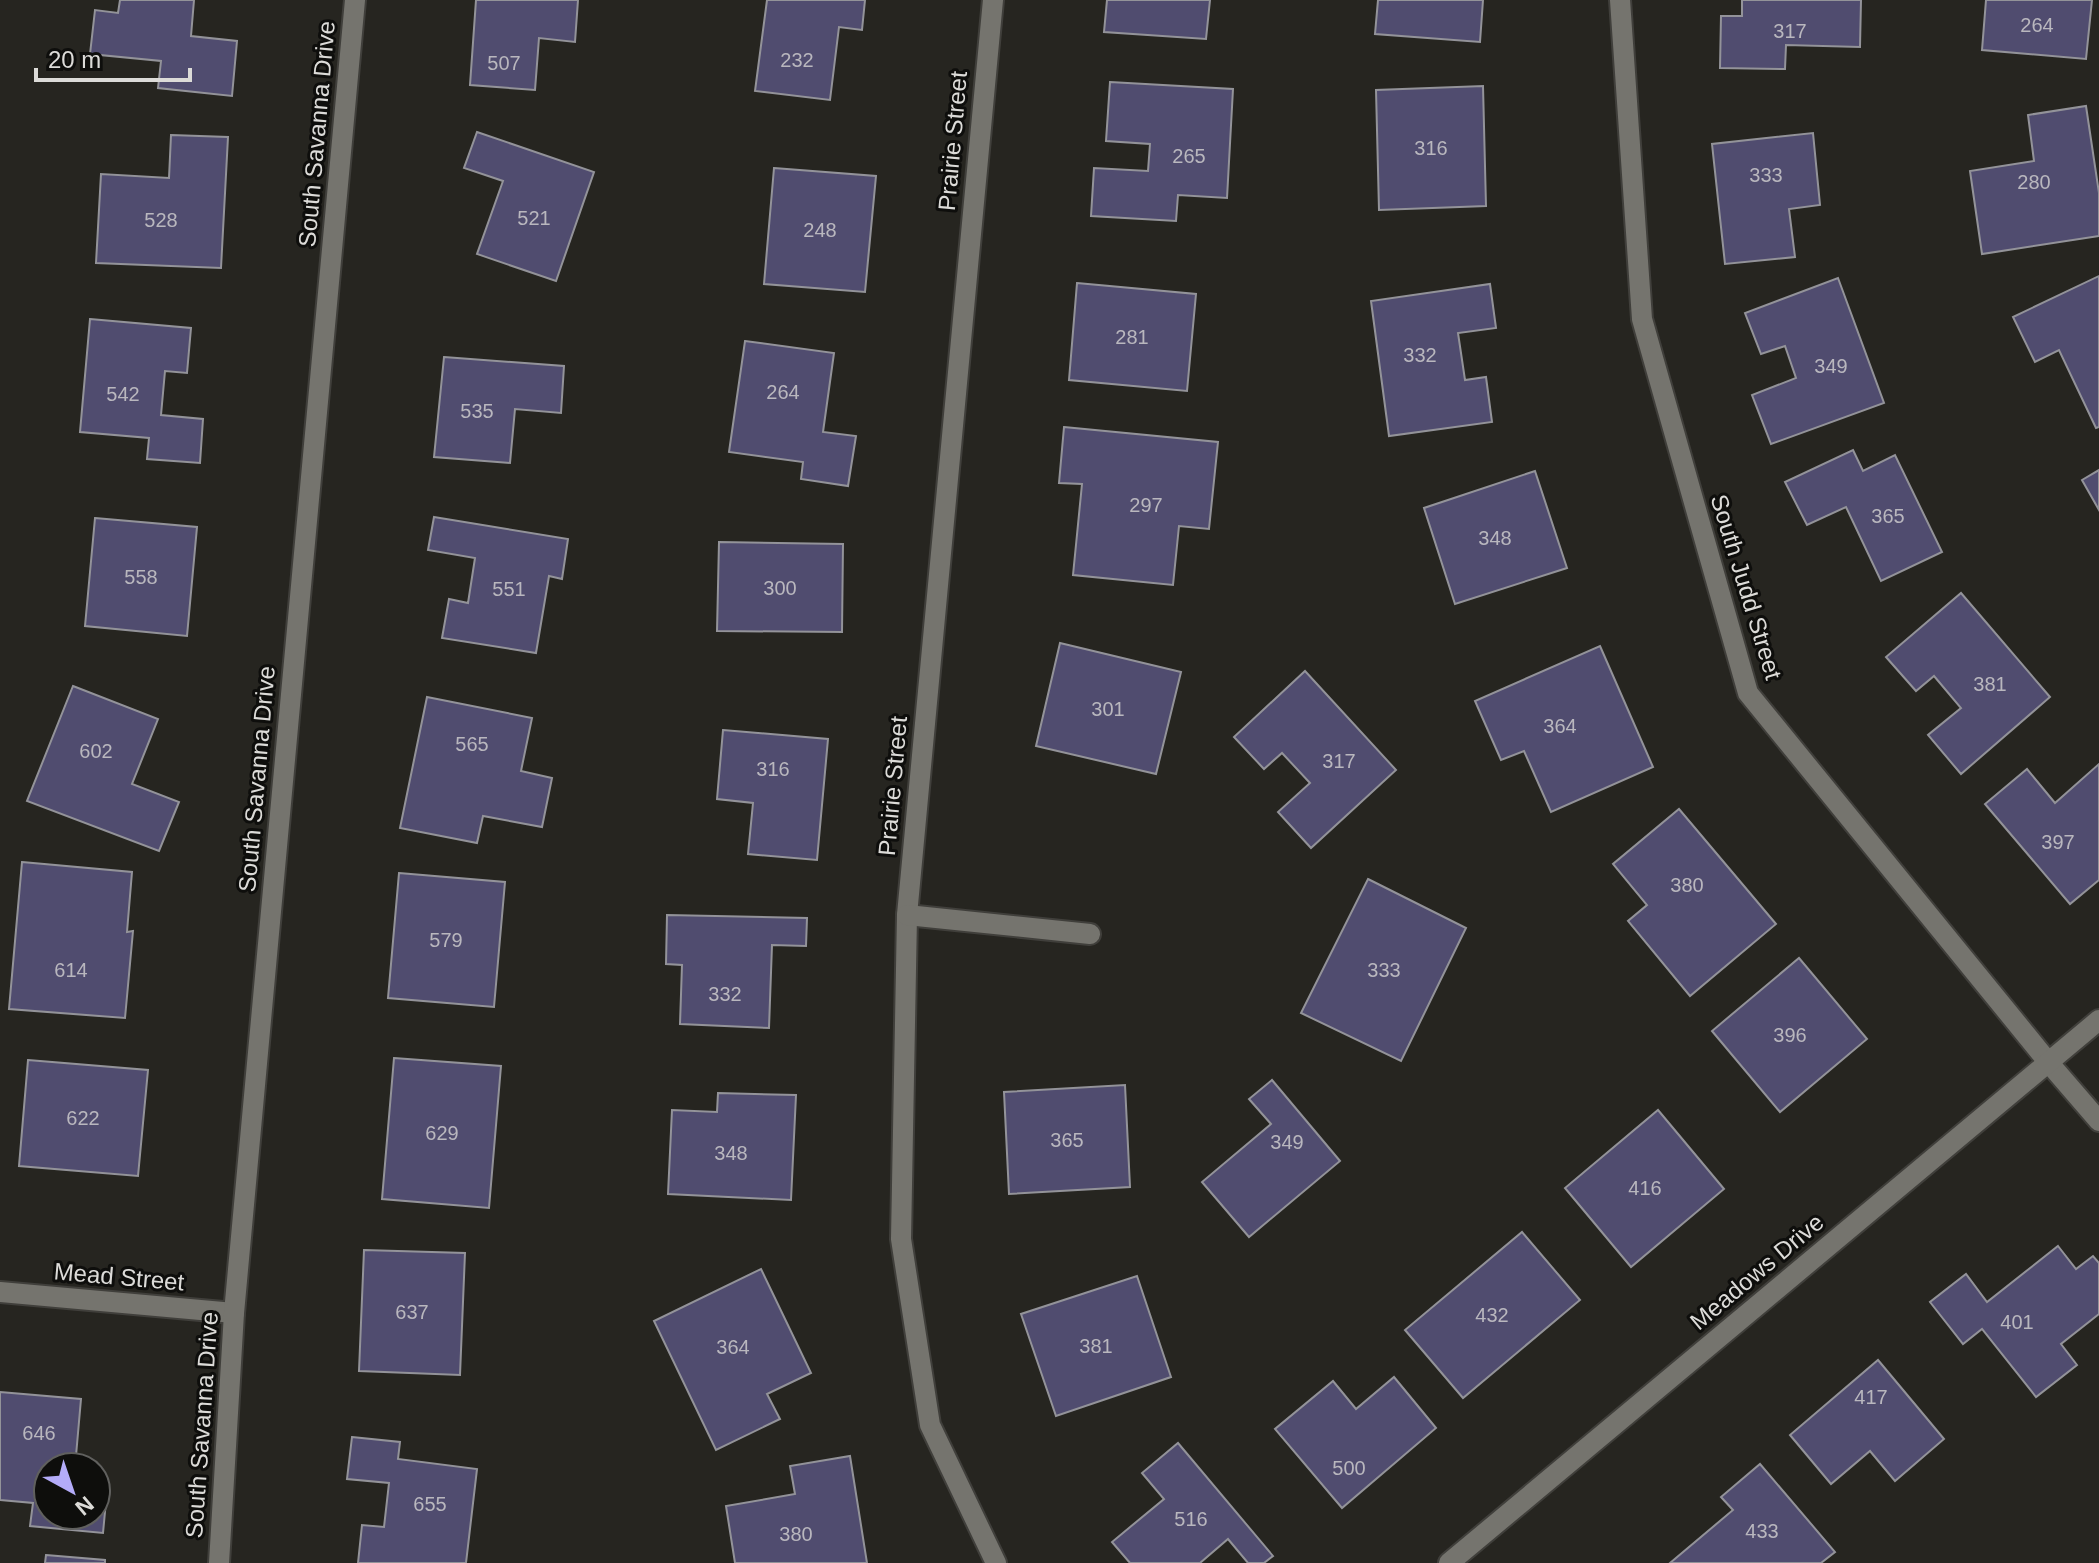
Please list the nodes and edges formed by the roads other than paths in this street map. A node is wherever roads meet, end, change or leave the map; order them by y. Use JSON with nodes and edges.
{"nodes":[{"id":1,"x":355,"y":0,"type":"edge"},
{"id":2,"x":993,"y":0,"type":"edge"},
{"id":3,"x":1620,"y":0,"type":"edge"},
{"id":4,"x":907,"y":915,"type":"junction"},
{"id":5,"x":1090,"y":934,"type":"dead end"},
{"id":6,"x":2099,"y":1020,"type":"edge"},
{"id":7,"x":2049,"y":1063,"type":"junction"},
{"id":8,"x":2099,"y":1121,"type":"edge"},
{"id":9,"x":0,"y":1292,"type":"edge"},
{"id":10,"x":234,"y":1313,"type":"junction"},
{"id":11,"x":219,"y":1563,"type":"edge"},
{"id":12,"x":996,"y":1563,"type":"edge"},
{"id":13,"x":1449,"y":1563,"type":"edge"}],
"edges":[{"from":1,"to":10,"type":"street","name":"South Savanna Drive"},
{"from":2,"to":4,"type":"street","name":"Prairie Street"},
{"from":3,"to":7,"type":"street","name":"South Judd Street"},
{"from":4,"to":5,"type":"street"},
{"from":4,"to":12,"type":"street","name":"Prairie Street"},
{"from":6,"to":7,"type":"street","name":"Meadows Drive"},
{"from":7,"to":8,"type":"street","name":"South Judd Street"},
{"from":7,"to":13,"type":"street","name":"Meadows Drive"},
{"from":9,"to":10,"type":"street","name":"Mead Street"},
{"from":10,"to":11,"type":"street","name":"South Savanna Drive"}]}
